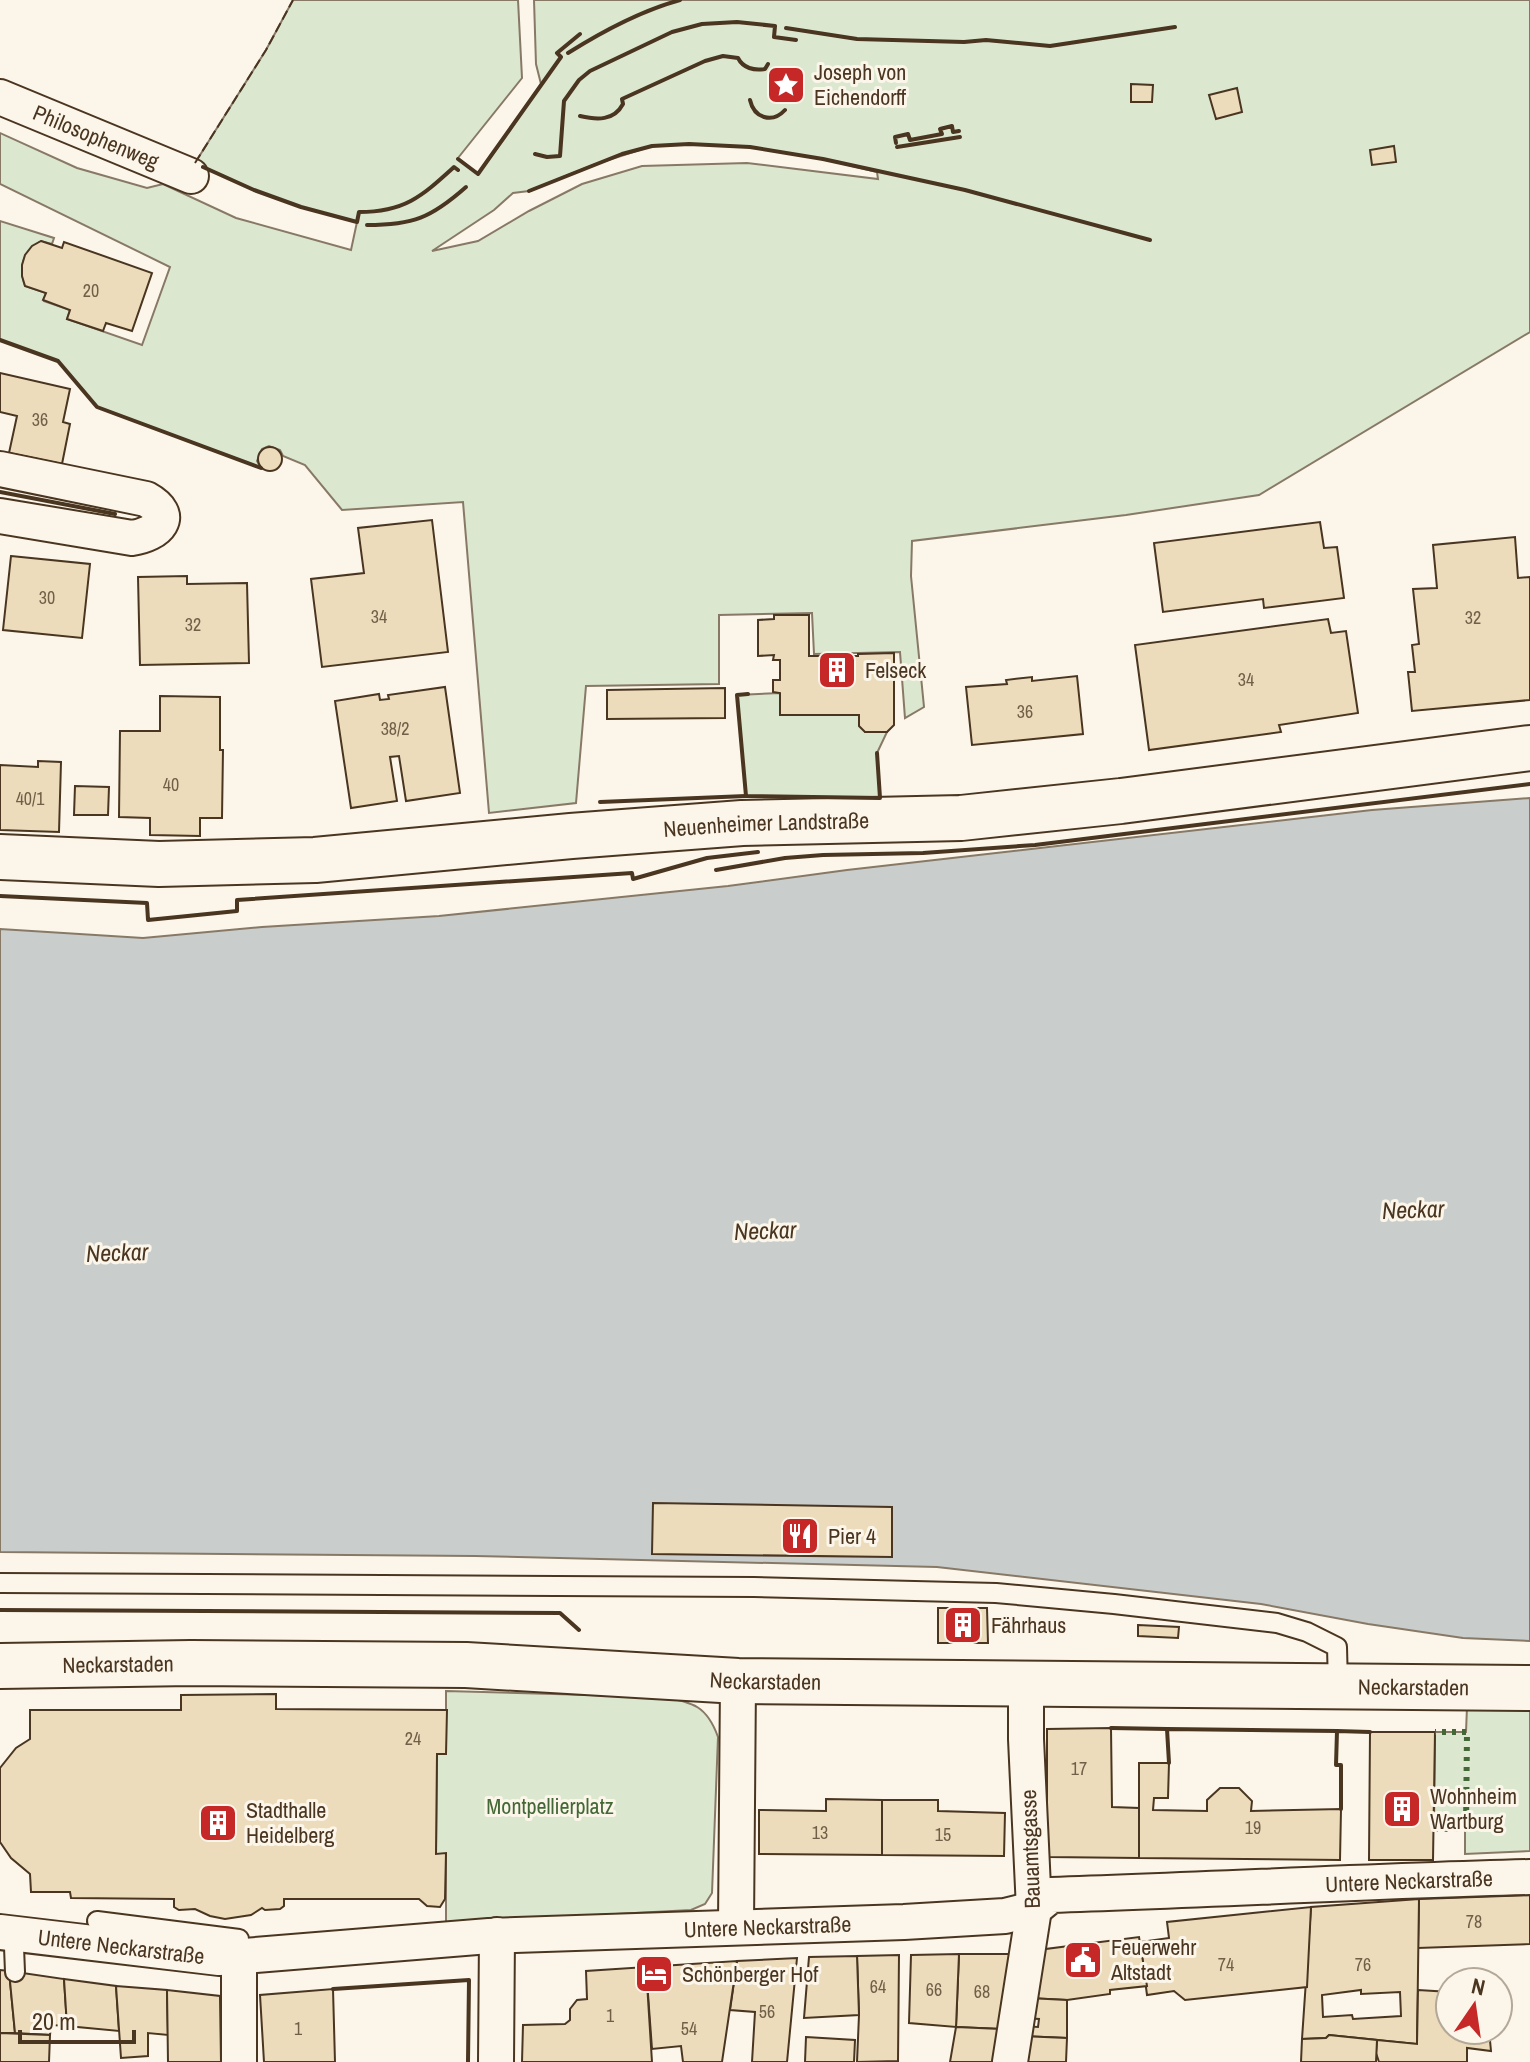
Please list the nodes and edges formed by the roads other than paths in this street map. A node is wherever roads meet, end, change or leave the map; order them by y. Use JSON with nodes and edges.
{"nodes":[{"id":1,"x":0,"y":97,"type":"edge"},
{"id":2,"x":191,"y":176,"type":"dead end"},
{"id":3,"x":0,"y":469,"type":"edge"},
{"id":4,"x":0,"y":516,"type":"edge"},
{"id":5,"x":1530,"y":748,"type":"edge"},
{"id":6,"x":0,"y":857,"type":"edge"},
{"id":7,"x":0,"y":1583,"type":"edge"},
{"id":8,"x":0,"y":1666,"type":"edge"},
{"id":9,"x":738,"y":1681,"type":"junction"},
{"id":10,"x":1026,"y":1683,"type":"junction"},
{"id":11,"x":1338,"y":1686,"type":"junction"},
{"id":12,"x":1530,"y":1688,"type":"edge"},
{"id":13,"x":1530,"y":1877,"type":"edge"},
{"id":14,"x":1034,"y":1909,"type":"junction"},
{"id":15,"x":97,"y":1921,"type":"dead end"},
{"id":16,"x":736,"y":1926,"type":"junction"},
{"id":17,"x":4,"y":1933,"type":"edge"},
{"id":18,"x":497,"y":1935,"type":"junction"},
{"id":19,"x":239,"y":1957,"type":"junction"},
{"id":20,"x":15,"y":1972,"type":"dead end"},
{"id":21,"x":239,"y":2062,"type":"edge"},
{"id":22,"x":496,"y":2062,"type":"edge"},
{"id":23,"x":1010,"y":2062,"type":"edge"}],
"edges":[{"from":1,"to":2,"type":"street","name":"Philosophenweg"},
{"from":3,"to":4,"type":"street"},
{"from":5,"to":6,"type":"main road","name":"Neuenheimer Landstraße"},
{"from":7,"to":11,"type":"lane"},
{"from":8,"to":9,"type":"main road","name":"Neckarstaden"},
{"from":9,"to":10,"type":"main road","name":"Neckarstaden"},
{"from":9,"to":16,"type":"street"},
{"from":10,"to":11,"type":"main road","name":"Neckarstaden"},
{"from":10,"to":14,"type":"street","name":"Bauamtsgasse"},
{"from":11,"to":12,"type":"main road","name":"Neckarstaden"},
{"from":13,"to":14,"type":"street","name":"Untere Neckarstraße"},
{"from":14,"to":16,"type":"street","name":"Untere Neckarstraße"},
{"from":14,"to":23,"type":"street","name":"Bauamtsgasse"},
{"from":15,"to":19,"type":"lane"},
{"from":16,"to":18,"type":"street","name":"Untere Neckarstraße"},
{"from":17,"to":19,"type":"street","name":"Untere Neckarstraße"},
{"from":17,"to":20,"type":"lane"},
{"from":18,"to":19,"type":"street","name":"Untere Neckarstraße"},
{"from":18,"to":22,"type":"street"},
{"from":19,"to":21,"type":"street"}]}
